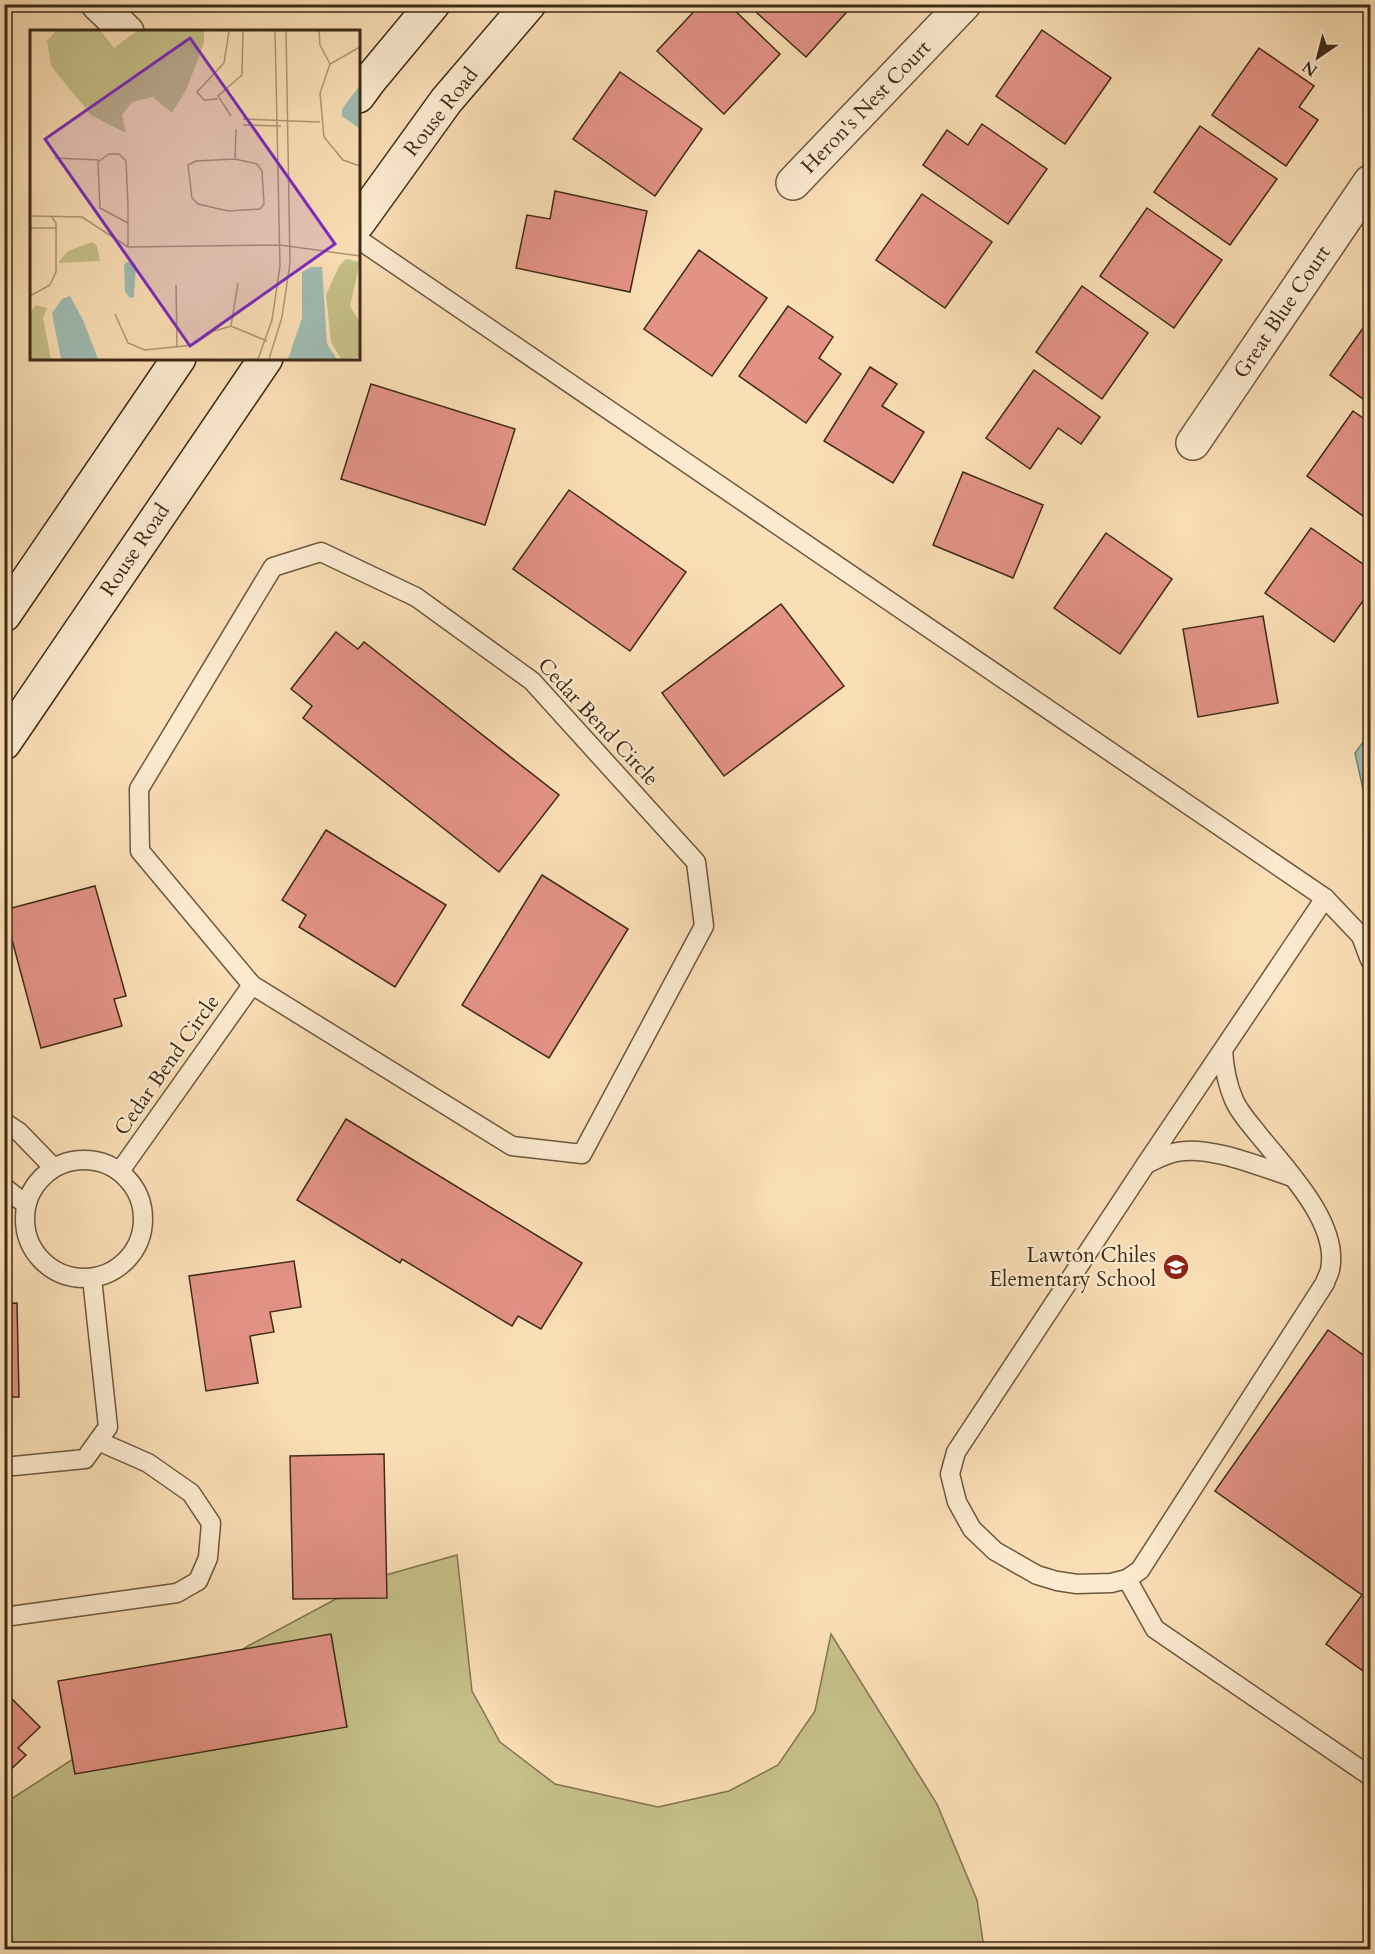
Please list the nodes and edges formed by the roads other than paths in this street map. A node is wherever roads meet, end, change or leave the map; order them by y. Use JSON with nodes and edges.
{"nodes":[{"id":1,"x":98,"y":4,"type":"edge"},
{"id":2,"x":433,"y":4,"type":"edge"},
{"id":3,"x":529,"y":4,"type":"edge"},
{"id":4,"x":964,"y":4,"type":"edge"},
{"id":5,"x":125,"y":30,"type":"edge"},
{"id":6,"x":360,"y":93,"type":"edge"},
{"id":7,"x":1371,"y":182,"type":"edge"},
{"id":8,"x":793,"y":183,"type":"dead end"},
{"id":9,"x":360,"y":221,"type":"edge"},
{"id":10,"x":360,"y":240,"type":"edge"},
{"id":11,"x":178,"y":360,"type":"edge"},
{"id":12,"x":265,"y":360,"type":"edge"},
{"id":13,"x":1193,"y":443,"type":"dead end"},
{"id":14,"x":4,"y":615,"type":"edge"},
{"id":15,"x":4,"y":743,"type":"edge"},
{"id":16,"x":1325,"y":898,"type":"junction"},
{"id":17,"x":1371,"y":960,"type":"edge"},
{"id":18,"x":252,"y":985,"type":"junction"},
{"id":19,"x":1223,"y":1050,"type":"junction"},
{"id":20,"x":4,"y":1122,"type":"edge"},
{"id":21,"x":1146,"y":1164,"type":"junction"},
{"id":22,"x":53,"y":1167,"type":"junction"},
{"id":23,"x":120,"y":1171,"type":"junction"},
{"id":24,"x":1292,"y":1177,"type":"junction"},
{"id":25,"x":4,"y":1187,"type":"edge"},
{"id":26,"x":25,"y":1204,"type":"junction"},
{"id":27,"x":92,"y":1278,"type":"junction"},
{"id":28,"x":98,"y":1441,"type":"junction"},
{"id":29,"x":4,"y":1467,"type":"edge"},
{"id":30,"x":1127,"y":1580,"type":"junction"},
{"id":31,"x":4,"y":1617,"type":"edge"},
{"id":32,"x":1371,"y":1776,"type":"edge"}],
"edges":[{"from":1,"to":5,"type":"street"},
{"from":2,"to":6,"type":"street"},
{"from":3,"to":9,"type":"street","name":"Rouse Road"},
{"from":4,"to":8,"type":"street","name":"Heron's Nest Court"},
{"from":7,"to":13,"type":"street","name":"Great Blue Court"},
{"from":10,"to":16,"type":"lane"},
{"from":11,"to":14,"type":"street"},
{"from":12,"to":15,"type":"street","name":"Rouse Road"},
{"from":16,"to":17,"type":"lane"},
{"from":16,"to":19,"type":"lane"},
{"from":18,"to":18,"type":"lane","name":"Cedar Bend Circle"},
{"from":18,"to":23,"type":"lane","name":"Cedar Bend Circle"},
{"from":19,"to":21,"type":"lane"},
{"from":19,"to":24,"type":"lane"},
{"from":20,"to":22,"type":"lane"},
{"from":21,"to":24,"type":"lane"},
{"from":21,"to":30,"type":"lane"},
{"from":22,"to":23,"type":"lane"},
{"from":22,"to":26,"type":"lane"},
{"from":23,"to":27,"type":"lane"},
{"from":24,"to":30,"type":"lane"},
{"from":25,"to":26,"type":"lane"},
{"from":26,"to":27,"type":"lane"},
{"from":27,"to":28,"type":"lane"},
{"from":28,"to":29,"type":"lane"},
{"from":28,"to":31,"type":"lane"},
{"from":30,"to":32,"type":"lane"}]}
